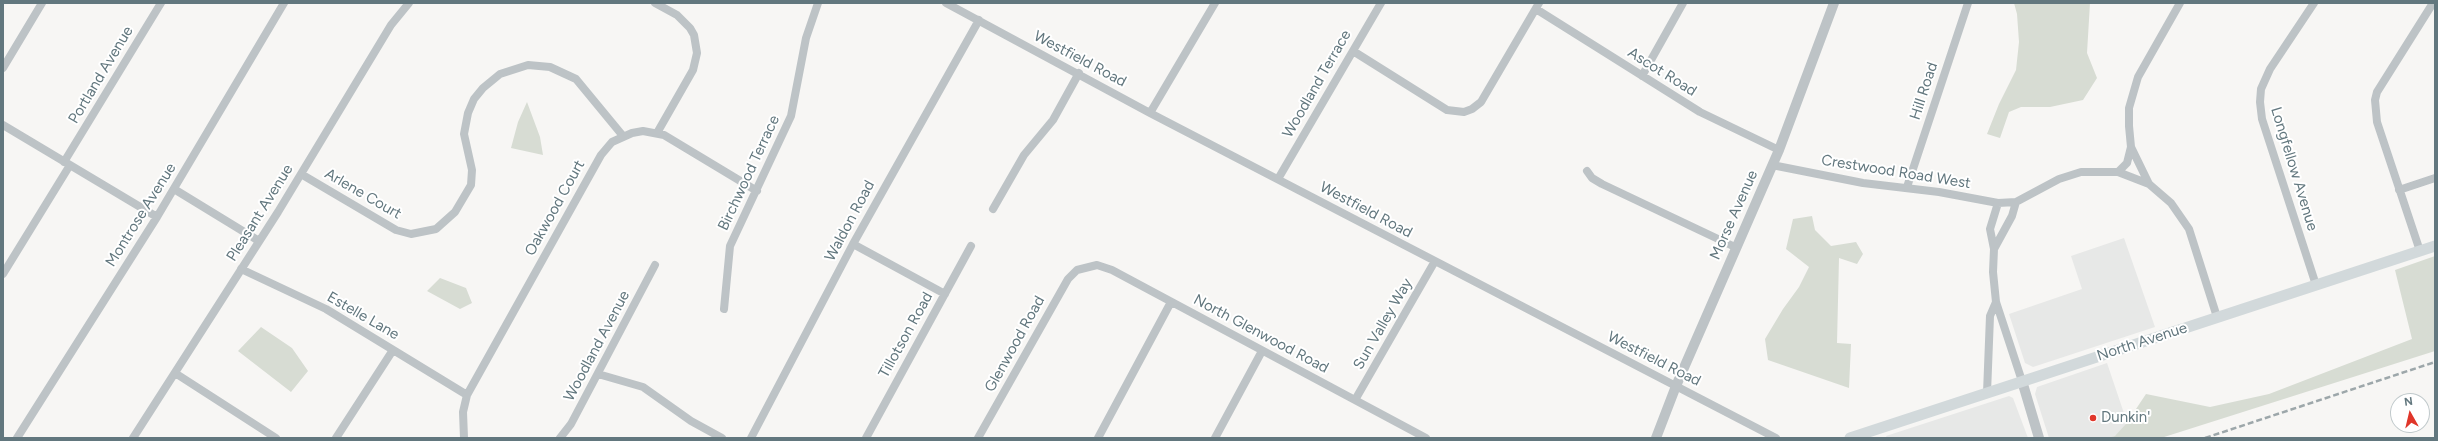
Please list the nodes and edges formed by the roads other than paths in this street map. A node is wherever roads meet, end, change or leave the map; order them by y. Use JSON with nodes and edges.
{"nodes":[{"id":1,"x":42,"y":3,"type":"edge"},
{"id":2,"x":161,"y":3,"type":"edge"},
{"id":3,"x":284,"y":3,"type":"edge"},
{"id":4,"x":409,"y":3,"type":"edge"},
{"id":5,"x":655,"y":3,"type":"edge"},
{"id":6,"x":818,"y":3,"type":"edge"},
{"id":7,"x":946,"y":3,"type":"edge"},
{"id":8,"x":1216,"y":3,"type":"edge"},
{"id":9,"x":1381,"y":3,"type":"edge"},
{"id":10,"x":1683,"y":3,"type":"edge"},
{"id":11,"x":1834,"y":3,"type":"edge"},
{"id":12,"x":1968,"y":3,"type":"edge"},
{"id":13,"x":2180,"y":3,"type":"edge"},
{"id":14,"x":2314,"y":3,"type":"edge"},
{"id":15,"x":2433,"y":3,"type":"edge"},
{"id":16,"x":1538,"y":6,"type":"edge"},
{"id":17,"x":979,"y":20,"type":"junction"},
{"id":18,"x":1353,"y":51,"type":"junction"},
{"id":19,"x":3,"y":68,"type":"edge"},
{"id":20,"x":1079,"y":73,"type":"junction"},
{"id":21,"x":1642,"y":76,"type":"junction"},
{"id":22,"x":1150,"y":112,"type":"junction"},
{"id":23,"x":3,"y":126,"type":"edge"},
{"id":24,"x":658,"y":133,"type":"junction"},
{"id":25,"x":623,"y":136,"type":"junction"},
{"id":26,"x":2131,"y":147,"type":"junction"},
{"id":27,"x":1779,"y":150,"type":"junction"},
{"id":28,"x":67,"y":164,"type":"junction"},
{"id":29,"x":1772,"y":165,"type":"junction"},
{"id":30,"x":1587,"y":171,"type":"dead end"},
{"id":31,"x":2118,"y":172,"type":"junction"},
{"id":32,"x":301,"y":174,"type":"junction"},
{"id":33,"x":2435,"y":178,"type":"edge"},
{"id":34,"x":1278,"y":179,"type":"junction"},
{"id":35,"x":2149,"y":184,"type":"junction"},
{"id":36,"x":1907,"y":187,"type":"junction"},
{"id":37,"x":174,"y":189,"type":"junction"},
{"id":38,"x":2399,"y":190,"type":"junction"},
{"id":39,"x":757,"y":191,"type":"junction"},
{"id":40,"x":2016,"y":202,"type":"junction"},
{"id":41,"x":1998,"y":203,"type":"junction"},
{"id":42,"x":993,"y":209,"type":"dead end"},
{"id":43,"x":157,"y":217,"type":"junction"},
{"id":44,"x":259,"y":241,"type":"junction"},
{"id":45,"x":853,"y":244,"type":"junction"},
{"id":46,"x":971,"y":246,"type":"dead end"},
{"id":47,"x":2435,"y":246,"type":"edge"},
{"id":48,"x":1735,"y":247,"type":"junction"},
{"id":49,"x":1994,"y":249,"type":"junction"},
{"id":50,"x":2420,"y":251,"type":"junction"},
{"id":51,"x":1435,"y":261,"type":"junction"},
{"id":52,"x":655,"y":265,"type":"dead end"},
{"id":53,"x":1081,"y":268,"type":"joint"},
{"id":54,"x":241,"y":269,"type":"junction"},
{"id":55,"x":3,"y":274,"type":"edge"},
{"id":56,"x":2316,"y":284,"type":"junction"},
{"id":57,"x":945,"y":294,"type":"junction"},
{"id":58,"x":1171,"y":302,"type":"junction"},
{"id":59,"x":1996,"y":302,"type":"junction"},
{"id":60,"x":724,"y":309,"type":"dead end"},
{"id":61,"x":2217,"y":317,"type":"junction"},
{"id":62,"x":393,"y":350,"type":"junction"},
{"id":63,"x":1262,"y":350,"type":"junction"},
{"id":64,"x":175,"y":373,"type":"junction"},
{"id":65,"x":598,"y":374,"type":"junction"},
{"id":66,"x":2022,"y":381,"type":"junction"},
{"id":67,"x":1676,"y":386,"type":"junction"},
{"id":68,"x":1987,"y":393,"type":"junction"},
{"id":69,"x":467,"y":395,"type":"junction"},
{"id":70,"x":1355,"y":400,"type":"junction"},
{"id":71,"x":17,"y":438,"type":"edge"},
{"id":72,"x":133,"y":438,"type":"edge"},
{"id":73,"x":276,"y":438,"type":"edge"},
{"id":74,"x":336,"y":438,"type":"edge"},
{"id":75,"x":464,"y":438,"type":"edge"},
{"id":76,"x":560,"y":438,"type":"edge"},
{"id":77,"x":722,"y":438,"type":"edge"},
{"id":78,"x":751,"y":438,"type":"edge"},
{"id":79,"x":866,"y":438,"type":"edge"},
{"id":80,"x":978,"y":438,"type":"edge"},
{"id":81,"x":1098,"y":438,"type":"edge"},
{"id":82,"x":1215,"y":438,"type":"edge"},
{"id":83,"x":1426,"y":438,"type":"edge"},
{"id":84,"x":1656,"y":438,"type":"edge"},
{"id":85,"x":1776,"y":438,"type":"edge"},
{"id":86,"x":1850,"y":438,"type":"edge"},
{"id":87,"x":2039,"y":438,"type":"edge"}],
"edges":[{"from":1,"to":19,"type":"street"},
{"from":2,"to":28,"type":"street","name":"Portland Avenue"},
{"from":3,"to":37,"type":"street","name":"Montrose Avenue"},
{"from":4,"to":32,"type":"street","name":"Pleasant Avenue"},
{"from":5,"to":24,"type":"street"},
{"from":6,"to":39,"type":"street","name":"Birchwood Terrace"},
{"from":7,"to":17,"type":"street","name":"Westfield Road"},
{"from":8,"to":22,"type":"street"},
{"from":9,"to":18,"type":"street","name":"Woodland Terrace"},
{"from":10,"to":21,"type":"street"},
{"from":11,"to":27,"type":"street","name":"Morse Avenue"},
{"from":12,"to":36,"type":"street","name":"Hill Road"},
{"from":13,"to":26,"type":"street"},
{"from":14,"to":56,"type":"street","name":"Longfellow Avenue"},
{"from":15,"to":38,"type":"street"},
{"from":16,"to":18,"type":"street"},
{"from":16,"to":21,"type":"street","name":"Ascot Road"},
{"from":17,"to":20,"type":"street","name":"Westfield Road"},
{"from":17,"to":45,"type":"street","name":"Waldon Road"},
{"from":18,"to":34,"type":"street","name":"Woodland Terrace"},
{"from":20,"to":22,"type":"street","name":"Westfield Road"},
{"from":20,"to":42,"type":"street"},
{"from":21,"to":27,"type":"street","name":"Ascot Road"},
{"from":22,"to":34,"type":"street","name":"Westfield Road"},
{"from":23,"to":28,"type":"street"},
{"from":24,"to":25,"type":"street","name":"Oakwood Court"},
{"from":24,"to":39,"type":"street","name":"Oakwood Court"},
{"from":25,"to":32,"type":"street","name":"Arlene Court"},
{"from":25,"to":69,"type":"street","name":"Oakwood Court"},
{"from":26,"to":31,"type":"street"},
{"from":26,"to":35,"type":"street"},
{"from":27,"to":29,"type":"street","name":"Morse Avenue"},
{"from":28,"to":43,"type":"street"},
{"from":28,"to":55,"type":"street","name":"Portland Avenue"},
{"from":29,"to":36,"type":"street","name":"Crestwood Road West"},
{"from":29,"to":48,"type":"street","name":"Morse Avenue"},
{"from":30,"to":48,"type":"street"},
{"from":31,"to":35,"type":"street"},
{"from":31,"to":40,"type":"street"},
{"from":32,"to":44,"type":"street","name":"Pleasant Avenue"},
{"from":33,"to":38,"type":"street"},
{"from":34,"to":51,"type":"street","name":"Westfield Road"},
{"from":35,"to":61,"type":"street"},
{"from":36,"to":41,"type":"street","name":"Crestwood Road West"},
{"from":37,"to":43,"type":"street","name":"Montrose Avenue"},
{"from":37,"to":44,"type":"street"},
{"from":38,"to":50,"type":"street"},
{"from":39,"to":60,"type":"street","name":"Birchwood Terrace"},
{"from":40,"to":41,"type":"street","name":"Crestwood Road West"},
{"from":40,"to":49,"type":"street"},
{"from":41,"to":49,"type":"street"},
{"from":43,"to":71,"type":"street","name":"Montrose Avenue"},
{"from":44,"to":54,"type":"street","name":"Pleasant Avenue"},
{"from":45,"to":57,"type":"street"},
{"from":45,"to":78,"type":"street","name":"Waldon Road"},
{"from":46,"to":57,"type":"street","name":"Tillotson Road"},
{"from":47,"to":50,"type":"main road","name":"North Avenue"},
{"from":48,"to":67,"type":"street","name":"Morse Avenue"},
{"from":49,"to":59,"type":"street"},
{"from":50,"to":56,"type":"main road","name":"North Avenue"},
{"from":51,"to":67,"type":"street","name":"Westfield Road"},
{"from":51,"to":70,"type":"street","name":"Sun Valley Way"},
{"from":52,"to":65,"type":"street","name":"Woodland Avenue"},
{"from":53,"to":58,"type":"street","name":"North Glenwood Road"},
{"from":53,"to":80,"type":"street","name":"Glenwood Road"},
{"from":54,"to":62,"type":"street","name":"Estelle Lane"},
{"from":54,"to":64,"type":"street","name":"Pleasant Avenue"},
{"from":56,"to":61,"type":"main road","name":"North Avenue"},
{"from":57,"to":79,"type":"street","name":"Tillotson Road"},
{"from":58,"to":63,"type":"street","name":"North Glenwood Road"},
{"from":58,"to":81,"type":"street"},
{"from":59,"to":66,"type":"street"},
{"from":59,"to":68,"type":"street"},
{"from":61,"to":66,"type":"main road","name":"North Avenue"},
{"from":62,"to":69,"type":"street","name":"Estelle Lane"},
{"from":62,"to":74,"type":"street"},
{"from":63,"to":70,"type":"street","name":"North Glenwood Road"},
{"from":63,"to":82,"type":"street"},
{"from":64,"to":72,"type":"street","name":"Pleasant Avenue"},
{"from":64,"to":73,"type":"street"},
{"from":65,"to":76,"type":"street","name":"Woodland Avenue"},
{"from":65,"to":77,"type":"street"},
{"from":66,"to":68,"type":"main road","name":"North Avenue"},
{"from":66,"to":87,"type":"street"},
{"from":67,"to":84,"type":"street","name":"Morse Avenue"},
{"from":67,"to":85,"type":"street","name":"Westfield Road"},
{"from":68,"to":86,"type":"main road","name":"North Avenue"},
{"from":69,"to":75,"type":"street","name":"Oakwood Court"},
{"from":70,"to":83,"type":"street","name":"North Glenwood Road"}]}
